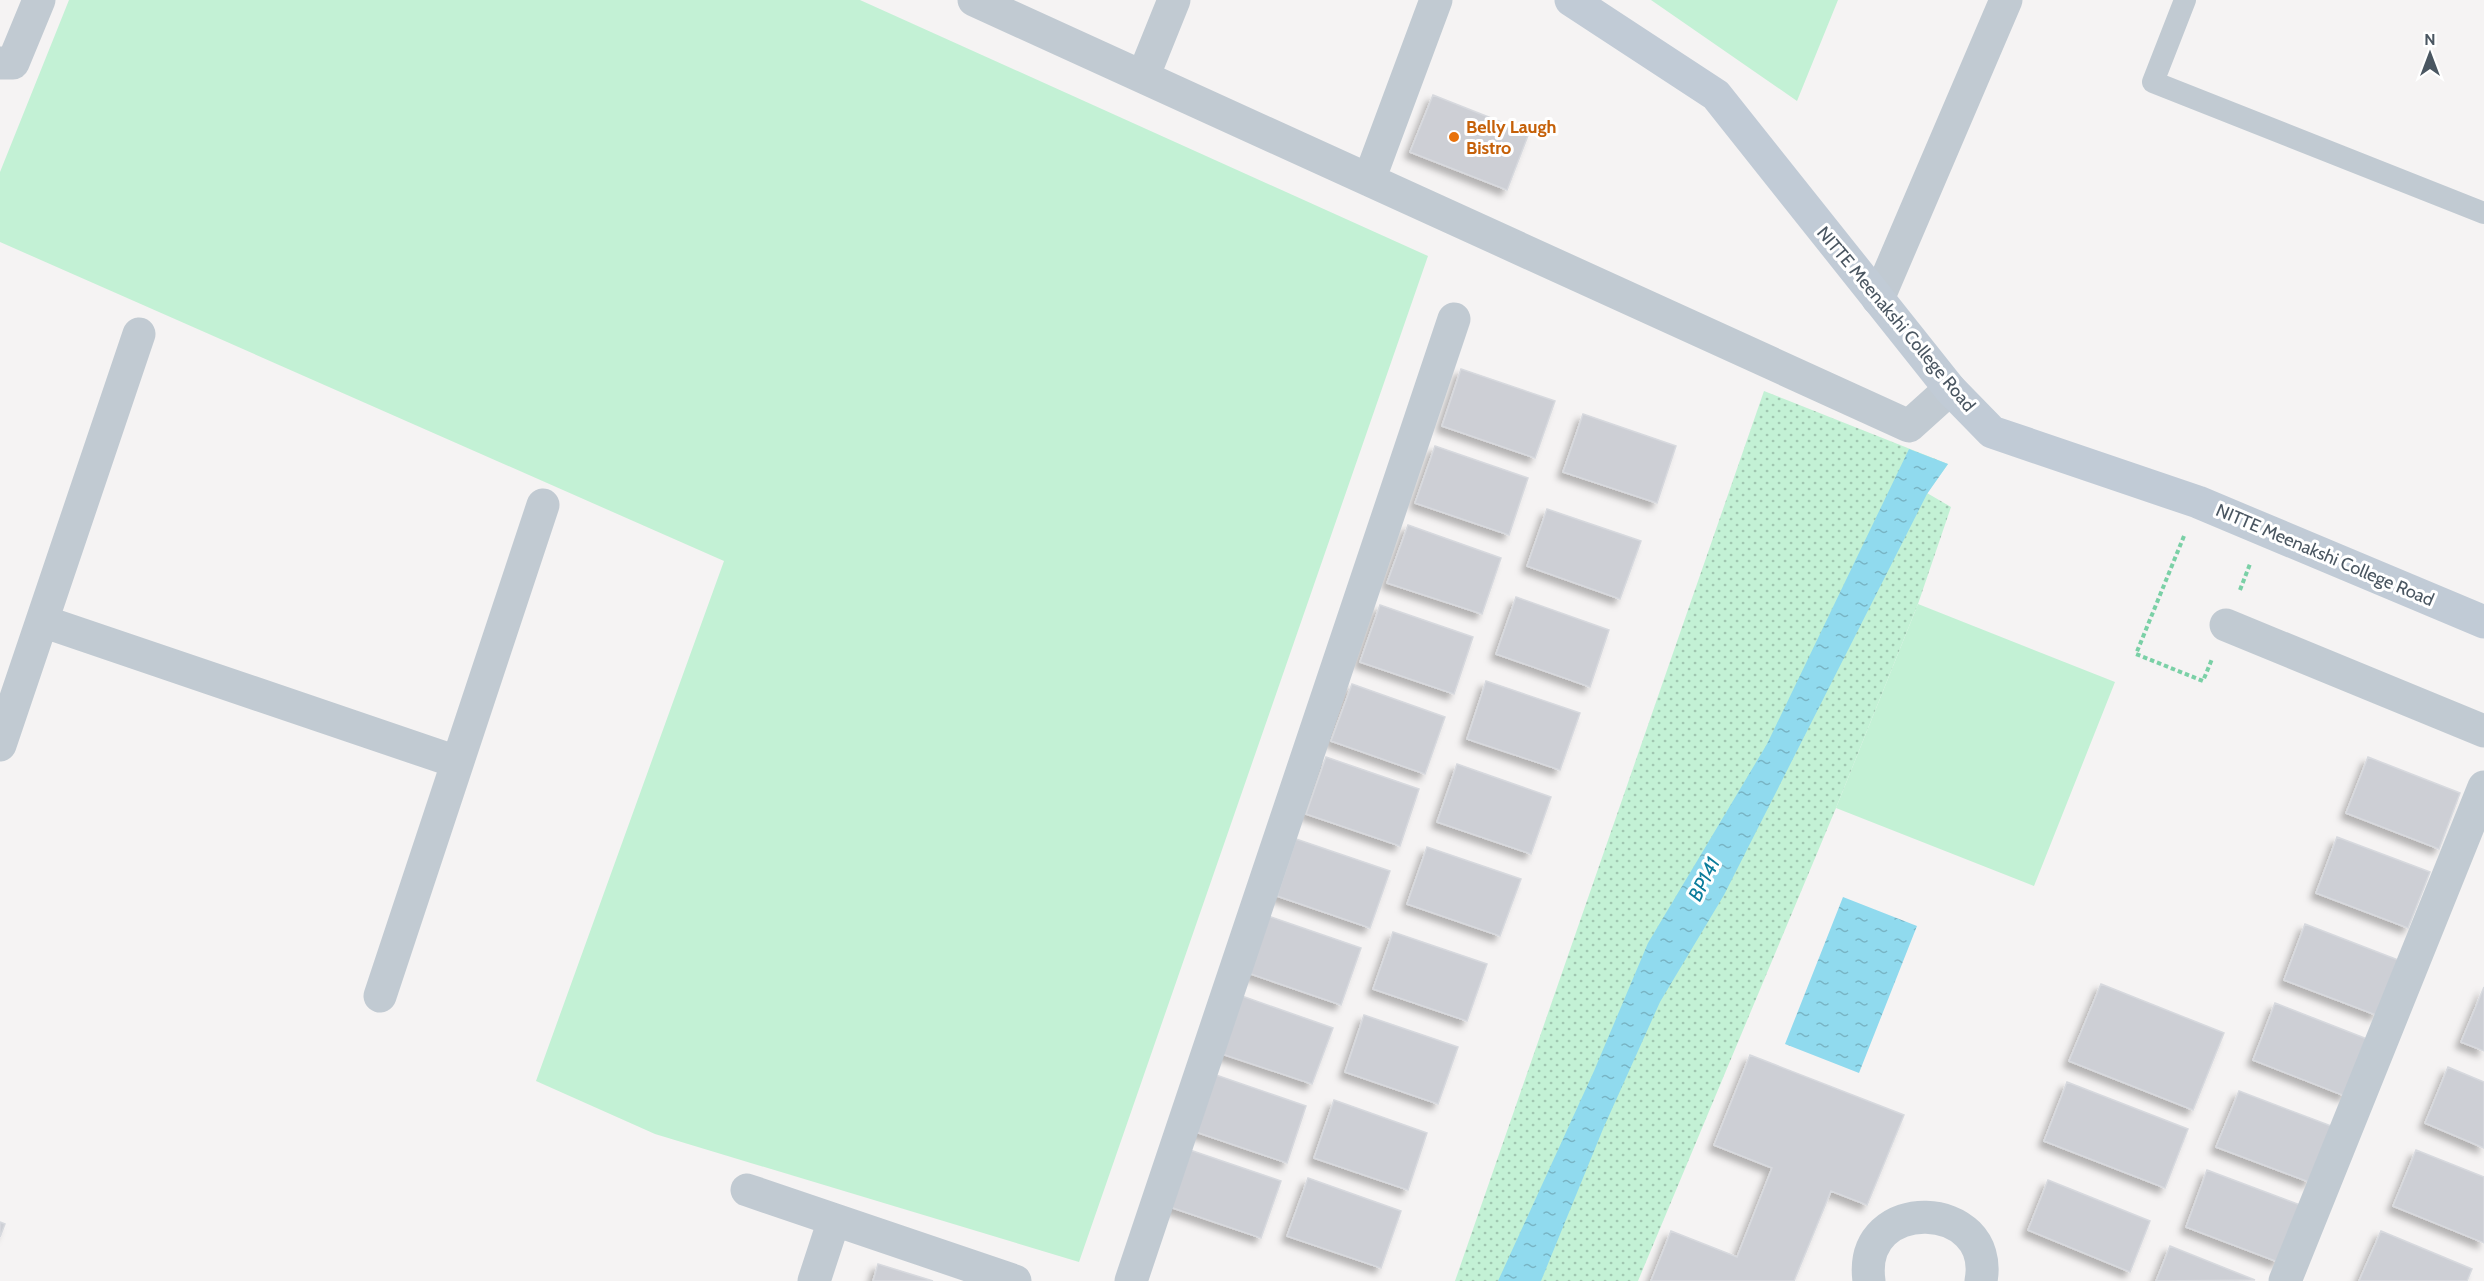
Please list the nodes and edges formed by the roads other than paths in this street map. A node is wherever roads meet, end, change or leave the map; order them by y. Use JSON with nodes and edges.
{"nodes":[{"id":1,"x":39,"y":0,"type":"edge"},
{"id":2,"x":974,"y":0,"type":"edge"},
{"id":3,"x":1174,"y":0,"type":"edge"},
{"id":4,"x":1436,"y":0,"type":"edge"},
{"id":5,"x":1571,"y":0,"type":"edge"},
{"id":6,"x":2006,"y":0,"type":"edge"},
{"id":7,"x":2185,"y":0,"type":"edge"},
{"id":8,"x":0,"y":63,"type":"edge"},
{"id":9,"x":1143,"y":77,"type":"junction"},
{"id":10,"x":1369,"y":180,"type":"junction"},
{"id":11,"x":2484,"y":213,"type":"edge"},
{"id":12,"x":1878,"y":299,"type":"junction"},
{"id":13,"x":1454,"y":319,"type":"dead end"},
{"id":14,"x":139,"y":333,"type":"dead end"},
{"id":15,"x":1950,"y":389,"type":"junction"},
{"id":16,"x":543,"y":505,"type":"dead end"},
{"id":17,"x":42,"y":621,"type":"junction"},
{"id":18,"x":2484,"y":622,"type":"edge"},
{"id":19,"x":2226,"y":626,"type":"dead end"},
{"id":20,"x":2484,"y":731,"type":"edge"},
{"id":21,"x":0,"y":745,"type":"edge"},
{"id":22,"x":457,"y":762,"type":"junction"},
{"id":23,"x":2484,"y":788,"type":"edge"},
{"id":24,"x":380,"y":996,"type":"dead end"},
{"id":25,"x":747,"y":1190,"type":"dead end"},
{"id":26,"x":834,"y":1220,"type":"junction"},
{"id":27,"x":814,"y":1281,"type":"edge"},
{"id":28,"x":1015,"y":1281,"type":"edge"},
{"id":29,"x":1131,"y":1281,"type":"edge"},
{"id":30,"x":1869,"y":1281,"type":"edge"},
{"id":31,"x":1981,"y":1281,"type":"edge"},
{"id":32,"x":2285,"y":1281,"type":"edge"}],
"edges":[{"from":1,"to":8,"type":"street"},
{"from":2,"to":9,"type":"street"},
{"from":3,"to":9,"type":"street"},
{"from":4,"to":10,"type":"street"},
{"from":5,"to":12,"type":"street","name":"NITTE Meenakshi College Road"},
{"from":6,"to":12,"type":"street"},
{"from":7,"to":11,"type":"lane"},
{"from":9,"to":10,"type":"street"},
{"from":10,"to":15,"type":"street"},
{"from":12,"to":15,"type":"street","name":"NITTE Meenakshi College Road"},
{"from":13,"to":29,"type":"street"},
{"from":14,"to":17,"type":"street"},
{"from":15,"to":18,"type":"street","name":"NITTE Meenakshi College Road"},
{"from":16,"to":22,"type":"street"},
{"from":17,"to":21,"type":"street"},
{"from":17,"to":22,"type":"street"},
{"from":19,"to":20,"type":"street"},
{"from":22,"to":24,"type":"street"},
{"from":23,"to":32,"type":"street"},
{"from":25,"to":26,"type":"street"},
{"from":26,"to":27,"type":"street"},
{"from":26,"to":28,"type":"street"},
{"from":30,"to":31,"type":"street"}]}
